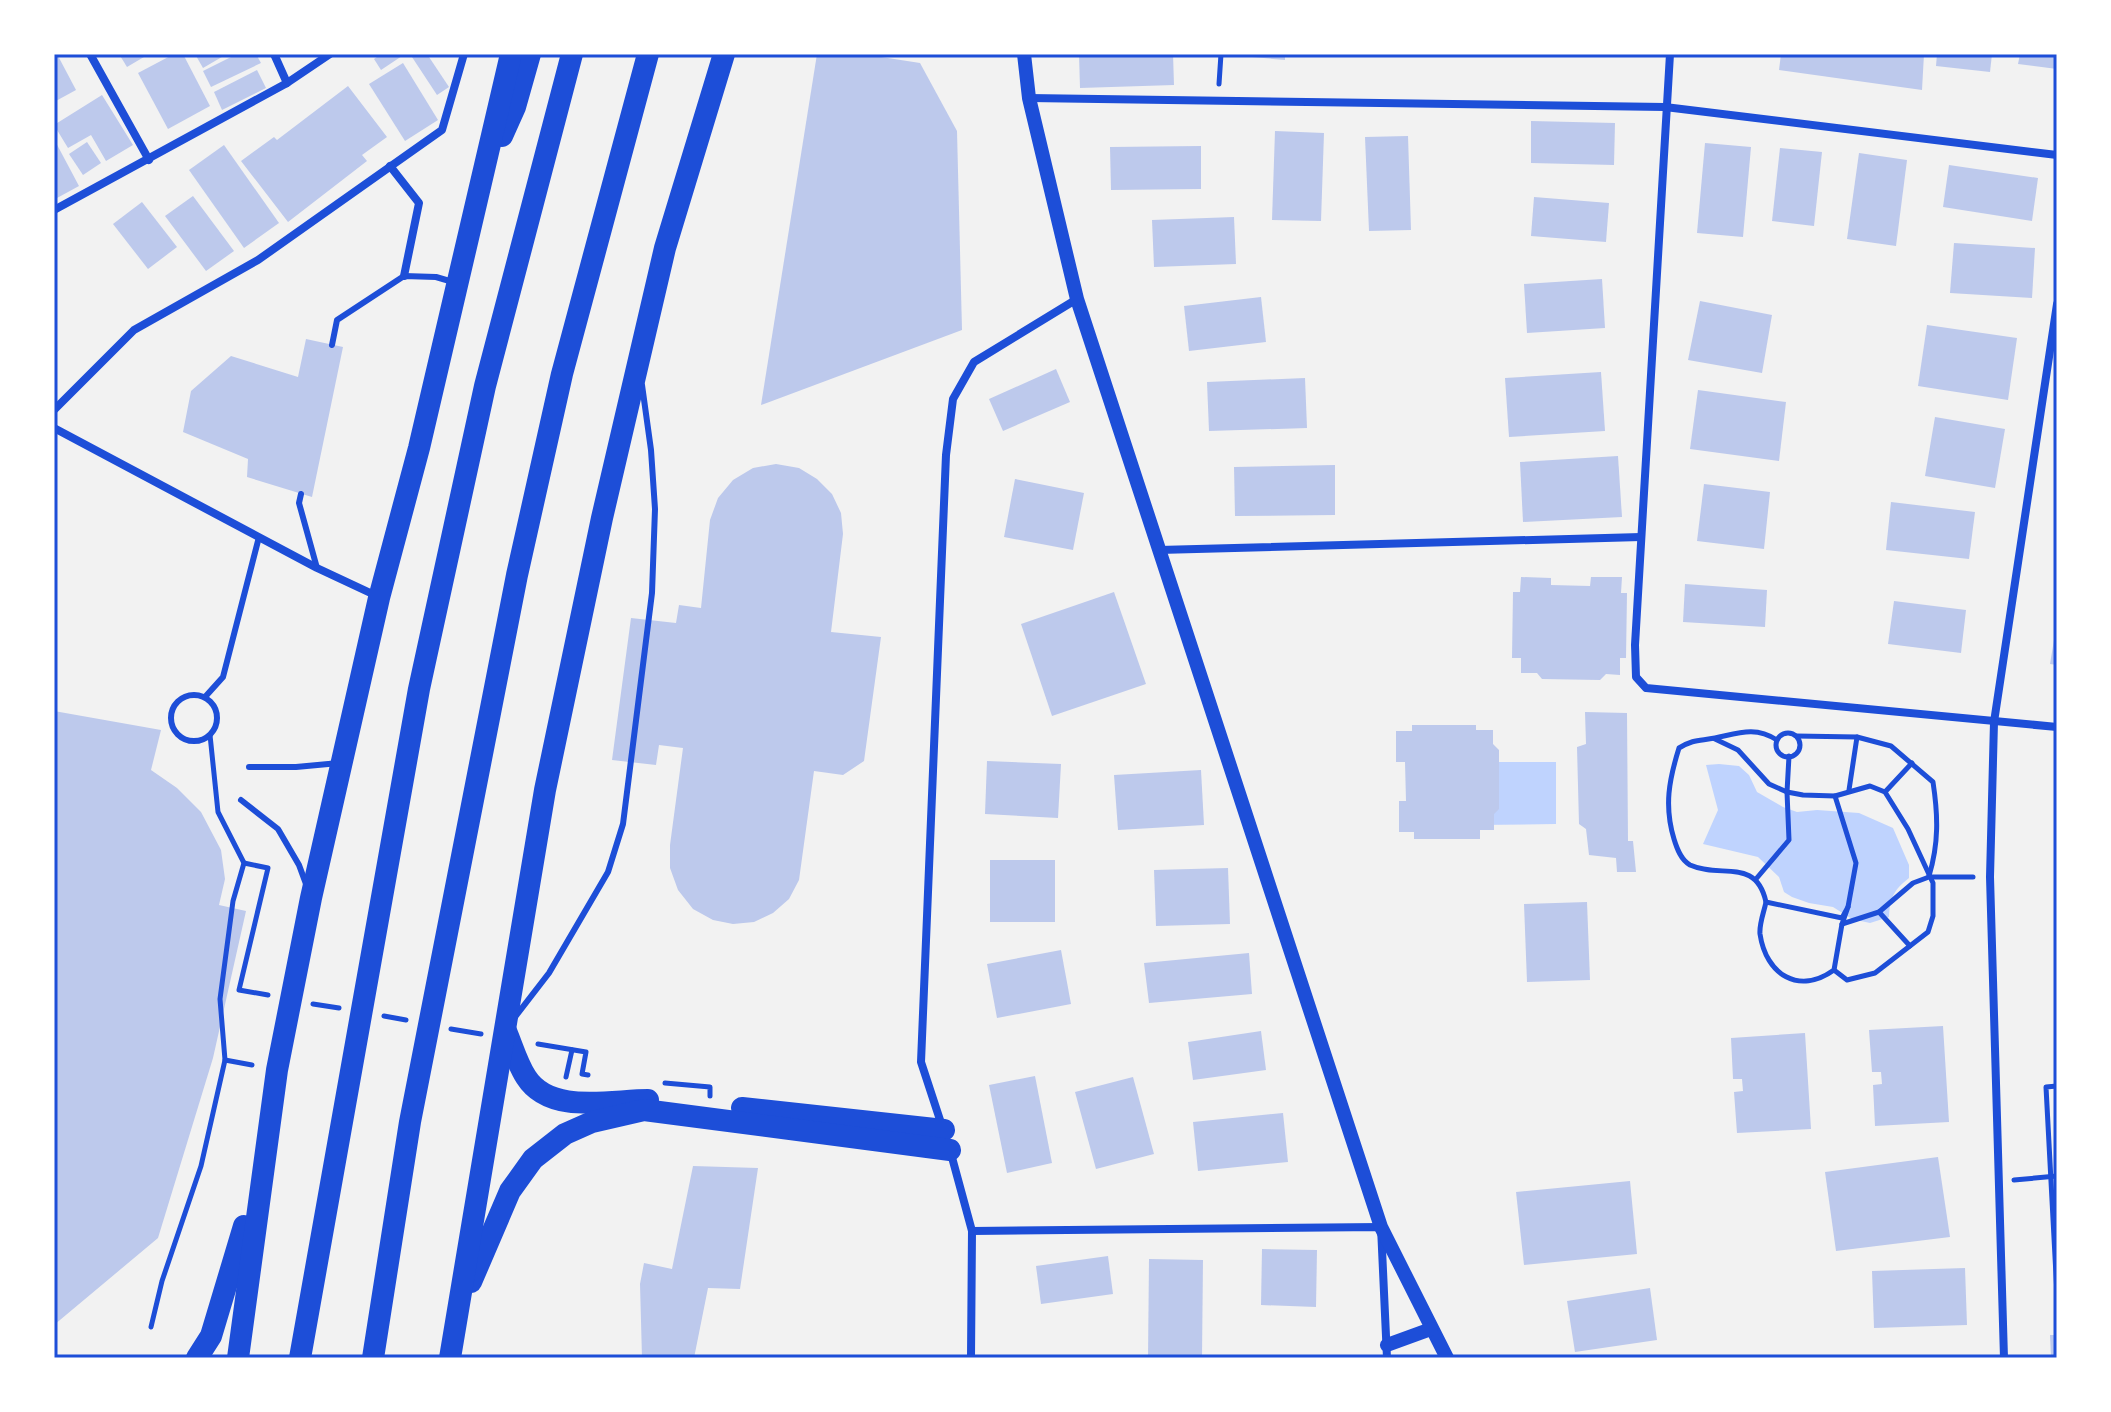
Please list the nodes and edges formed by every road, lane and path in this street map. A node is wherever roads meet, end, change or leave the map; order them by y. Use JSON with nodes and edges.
{"nodes":[{"id":1,"x":90,"y":54,"type":"edge"},
{"id":2,"x":274,"y":54,"type":"edge"},
{"id":3,"x":330,"y":54,"type":"edge"},
{"id":4,"x":464,"y":54,"type":"edge"},
{"id":5,"x":511,"y":54,"type":"edge"},
{"id":6,"x":530,"y":54,"type":"edge"},
{"id":7,"x":572,"y":54,"type":"edge"},
{"id":8,"x":648,"y":54,"type":"edge"},
{"id":9,"x":724,"y":54,"type":"edge"},
{"id":10,"x":1024,"y":54,"type":"edge"},
{"id":11,"x":1221,"y":54,"type":"edge"},
{"id":12,"x":1670,"y":54,"type":"edge"},
{"id":13,"x":287,"y":83,"type":"junction"},
{"id":14,"x":1029,"y":98,"type":"junction"},
{"id":15,"x":1218,"y":101,"type":"junction"},
{"id":16,"x":1665,"y":107,"type":"junction"},
{"id":17,"x":2057,"y":155,"type":"edge"},
{"id":18,"x":149,"y":160,"type":"junction"},
{"id":19,"x":390,"y":166,"type":"junction"},
{"id":20,"x":481,"y":187,"type":"junction"},
{"id":21,"x":54,"y":210,"type":"edge"},
{"id":22,"x":404,"y":276,"type":"junction"},
{"id":23,"x":456,"y":284,"type":"junction"},
{"id":24,"x":1077,"y":299,"type":"junction"},
{"id":25,"x":2057,"y":304,"type":"edge"},
{"id":26,"x":332,"y":345,"type":"dead end"},
{"id":27,"x":639,"y":360,"type":"junction"},
{"id":28,"x":54,"y":410,"type":"edge"},
{"id":29,"x":54,"y":428,"type":"edge"},
{"id":30,"x":301,"y":494,"type":"dead end"},
{"id":31,"x":259,"y":537,"type":"junction"},
{"id":32,"x":1641,"y":537,"type":"junction"},
{"id":33,"x":1159,"y":550,"type":"junction"},
{"id":34,"x":317,"y":568,"type":"junction"},
{"id":35,"x":379,"y":598,"type":"junction"},
{"id":36,"x":205,"y":697,"type":"junction"},
{"id":37,"x":1994,"y":722,"type":"junction"},
{"id":38,"x":2057,"y":727,"type":"edge"},
{"id":39,"x":1796,"y":736,"type":"junction"},
{"id":40,"x":1857,"y":737,"type":"junction"},
{"id":41,"x":1714,"y":739,"type":"junction"},
{"id":42,"x":1777,"y":740,"type":"junction"},
{"id":43,"x":1789,"y":756,"type":"junction"},
{"id":44,"x":342,"y":762,"type":"junction"},
{"id":45,"x":1912,"y":763,"type":"junction"},
{"id":46,"x":249,"y":767,"type":"dead end"},
{"id":47,"x":1849,"y":790,"type":"junction"},
{"id":48,"x":1787,"y":792,"type":"junction"},
{"id":49,"x":1885,"y":792,"type":"junction"},
{"id":50,"x":1835,"y":796,"type":"junction"},
{"id":51,"x":241,"y":800,"type":"dead end"},
{"id":52,"x":244,"y":863,"type":"dead end"},
{"id":53,"x":1929,"y":877,"type":"junction"},
{"id":54,"x":1990,"y":877,"type":"junction"},
{"id":55,"x":1755,"y":879,"type":"junction"},
{"id":56,"x":311,"y":898,"type":"junction"},
{"id":57,"x":1766,"y":902,"type":"junction"},
{"id":58,"x":1848,"y":907,"type":"junction"},
{"id":59,"x":1879,"y":912,"type":"junction"},
{"id":60,"x":1842,"y":924,"type":"junction"},
{"id":61,"x":1910,"y":946,"type":"junction"},
{"id":62,"x":1834,"y":970,"type":"junction"},
{"id":63,"x":505,"y":1029,"type":"junction"},
{"id":64,"x":225,"y":1060,"type":"junction"},
{"id":65,"x":277,"y":1070,"type":"junction"},
{"id":66,"x":2057,"y":1086,"type":"edge"},
{"id":67,"x":671,"y":1107,"type":"junction"},
{"id":68,"x":947,"y":1140,"type":"junction"},
{"id":69,"x":263,"y":1164,"type":"junction"},
{"id":70,"x":2054,"y":1177,"type":"edge"},
{"id":71,"x":1998,"y":1181,"type":"junction"},
{"id":72,"x":1381,"y":1227,"type":"junction"},
{"id":73,"x":972,"y":1231,"type":"junction"},
{"id":74,"x":2057,"y":1294,"type":"edge"},
{"id":75,"x":458,"y":1312,"type":"junction"},
{"id":76,"x":151,"y":1327,"type":"dead end"},
{"id":77,"x":1431,"y":1329,"type":"junction"},
{"id":78,"x":211,"y":1336,"type":"junction"},
{"id":79,"x":1387,"y":1351,"type":"edge"},
{"id":80,"x":197,"y":1358,"type":"edge"},
{"id":81,"x":227,"y":1358,"type":"edge"},
{"id":82,"x":238,"y":1358,"type":"edge"},
{"id":83,"x":300,"y":1358,"type":"edge"},
{"id":84,"x":373,"y":1358,"type":"edge"},
{"id":85,"x":450,"y":1358,"type":"edge"},
{"id":86,"x":971,"y":1358,"type":"edge"},
{"id":87,"x":1447,"y":1358,"type":"edge"},
{"id":88,"x":2004,"y":1358,"type":"edge"}],
"edges":[{"from":1,"to":18,"type":"street"},
{"from":2,"to":13,"type":"street"},
{"from":3,"to":13,"type":"street"},
{"from":4,"to":19,"type":"street"},
{"from":5,"to":20,"type":"highway"},
{"from":6,"to":20,"type":"highway"},
{"from":7,"to":83,"type":"highway"},
{"from":8,"to":84,"type":"highway"},
{"from":9,"to":27,"type":"highway"},
{"from":10,"to":14,"type":"street"},
{"from":11,"to":15,"type":"path"},
{"from":12,"to":16,"type":"street"},
{"from":13,"to":18,"type":"street"},
{"from":14,"to":15,"type":"street"},
{"from":14,"to":24,"type":"street"},
{"from":15,"to":16,"type":"street"},
{"from":16,"to":17,"type":"street"},
{"from":16,"to":32,"type":"street"},
{"from":18,"to":21,"type":"street"},
{"from":19,"to":22,"type":"street"},
{"from":19,"to":28,"type":"street"},
{"from":20,"to":23,"type":"highway"},
{"from":22,"to":23,"type":"lane"},
{"from":22,"to":26,"type":"lane"},
{"from":23,"to":35,"type":"highway"},
{"from":24,"to":33,"type":"street"},
{"from":24,"to":68,"type":"street"},
{"from":25,"to":37,"type":"street"},
{"from":27,"to":63,"type":"highway"},
{"from":27,"to":63,"type":"lane"},
{"from":29,"to":31,"type":"street"},
{"from":30,"to":34,"type":"lane"},
{"from":31,"to":34,"type":"street"},
{"from":31,"to":36,"type":"lane"},
{"from":32,"to":33,"type":"street"},
{"from":32,"to":37,"type":"street"},
{"from":33,"to":72,"type":"street"},
{"from":34,"to":35,"type":"street"},
{"from":35,"to":44,"type":"highway"},
{"from":36,"to":36,"type":"lane"},
{"from":37,"to":38,"type":"street"},
{"from":37,"to":54,"type":"street"},
{"from":39,"to":40,"type":"path"},
{"from":39,"to":42,"type":"path"},
{"from":39,"to":43,"type":"path"},
{"from":40,"to":45,"type":"path"},
{"from":40,"to":47,"type":"path"},
{"from":41,"to":42,"type":"path"},
{"from":41,"to":48,"type":"path"},
{"from":41,"to":55,"type":"path"},
{"from":42,"to":43,"type":"path"},
{"from":43,"to":48,"type":"path"},
{"from":44,"to":46,"type":"lane"},
{"from":44,"to":56,"type":"highway"},
{"from":45,"to":49,"type":"path"},
{"from":45,"to":53,"type":"path"},
{"from":47,"to":49,"type":"path"},
{"from":47,"to":50,"type":"path"},
{"from":48,"to":50,"type":"path"},
{"from":48,"to":55,"type":"path"},
{"from":49,"to":53,"type":"path"},
{"from":50,"to":58,"type":"path"},
{"from":51,"to":56,"type":"lane"},
{"from":52,"to":64,"type":"path"},
{"from":53,"to":54,"type":"path"},
{"from":53,"to":59,"type":"path"},
{"from":53,"to":61,"type":"path"},
{"from":54,"to":71,"type":"street"},
{"from":55,"to":57,"type":"path"},
{"from":56,"to":65,"type":"highway"},
{"from":57,"to":58,"type":"path"},
{"from":57,"to":62,"type":"path"},
{"from":58,"to":60,"type":"path"},
{"from":59,"to":60,"type":"path"},
{"from":59,"to":61,"type":"path"},
{"from":60,"to":62,"type":"path"},
{"from":61,"to":62,"type":"path"},
{"from":63,"to":67,"type":"highway"},
{"from":63,"to":75,"type":"highway"},
{"from":64,"to":65,"type":"path"},
{"from":64,"to":76,"type":"path"},
{"from":65,"to":69,"type":"highway"},
{"from":66,"to":70,"type":"path"},
{"from":67,"to":68,"type":"highway"},
{"from":67,"to":75,"type":"highway"},
{"from":68,"to":73,"type":"street"},
{"from":69,"to":78,"type":"highway"},
{"from":69,"to":82,"type":"highway"},
{"from":70,"to":71,"type":"path"},
{"from":70,"to":74,"type":"path"},
{"from":71,"to":88,"type":"street"},
{"from":72,"to":73,"type":"street"},
{"from":72,"to":77,"type":"street"},
{"from":72,"to":79,"type":"street"},
{"from":73,"to":86,"type":"street"},
{"from":75,"to":85,"type":"highway"},
{"from":77,"to":79,"type":"street"},
{"from":77,"to":87,"type":"street"},
{"from":78,"to":80,"type":"highway"},
{"from":78,"to":81,"type":"highway"}]}
